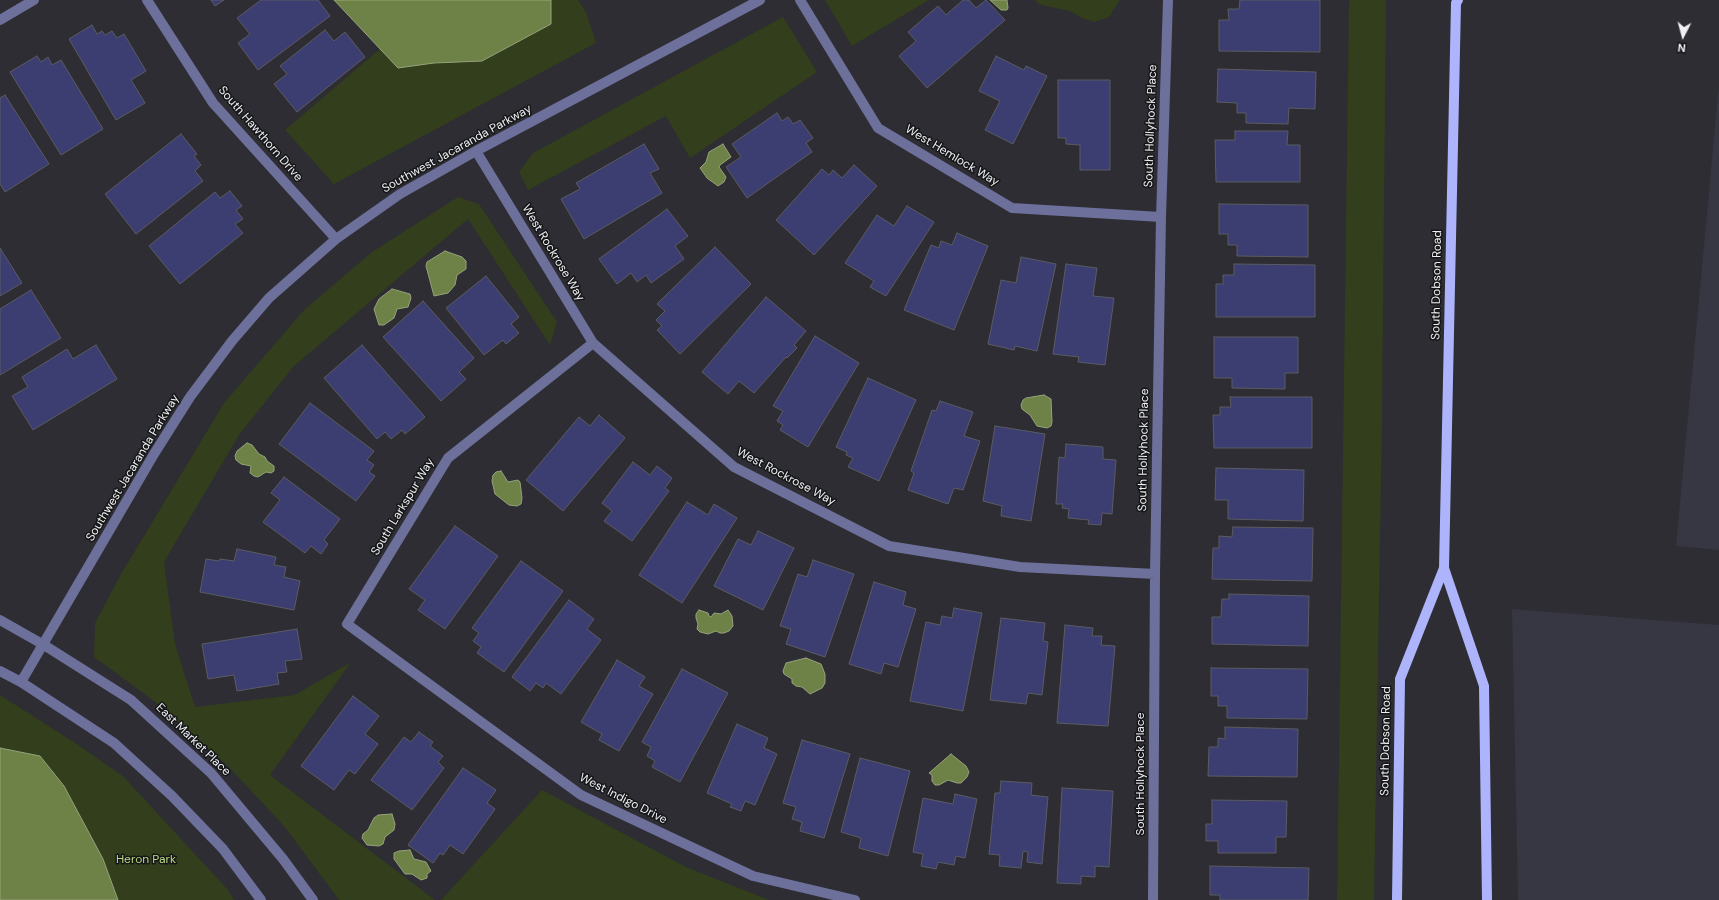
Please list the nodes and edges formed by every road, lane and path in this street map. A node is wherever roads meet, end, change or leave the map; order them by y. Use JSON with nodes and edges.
{"nodes":[{"id":1,"x":34,"y":0,"type":"edge"},
{"id":2,"x":147,"y":0,"type":"edge"},
{"id":3,"x":760,"y":0,"type":"edge"},
{"id":4,"x":800,"y":0,"type":"edge"},
{"id":5,"x":1168,"y":0,"type":"edge"},
{"id":6,"x":1456,"y":1,"type":"edge"},
{"id":7,"x":0,"y":20,"type":"edge"},
{"id":8,"x":476,"y":151,"type":"junction"},
{"id":9,"x":1162,"y":216,"type":"junction"},
{"id":10,"x":336,"y":239,"type":"junction"},
{"id":11,"x":593,"y":343,"type":"junction"},
{"id":12,"x":1444,"y":568,"type":"junction"},
{"id":13,"x":1155,"y":574,"type":"junction"},
{"id":14,"x":0,"y":620,"type":"edge"},
{"id":15,"x":347,"y":624,"type":"joint"},
{"id":16,"x":44,"y":645,"type":"junction"},
{"id":17,"x":0,"y":671,"type":"edge"},
{"id":18,"x":21,"y":682,"type":"junction"},
{"id":19,"x":261,"y":900,"type":"edge"},
{"id":20,"x":314,"y":900,"type":"edge"},
{"id":21,"x":855,"y":900,"type":"edge"},
{"id":22,"x":1153,"y":900,"type":"edge"},
{"id":23,"x":1397,"y":900,"type":"edge"},
{"id":24,"x":1487,"y":900,"type":"edge"}],
"edges":[{"from":1,"to":7,"type":"street"},
{"from":2,"to":10,"type":"street","name":"South Hawthorn Drive"},
{"from":3,"to":8,"type":"street","name":"Southwest Jacaranda Parkway"},
{"from":4,"to":9,"type":"street","name":"West Hemlock Way"},
{"from":5,"to":9,"type":"street","name":"South Hollyhock Place"},
{"from":6,"to":12,"type":"main road","name":"South Dobson Road"},
{"from":8,"to":10,"type":"street","name":"Southwest Jacaranda Parkway"},
{"from":8,"to":11,"type":"street","name":"West Rockrose Way"},
{"from":9,"to":13,"type":"street","name":"South Hollyhock Place"},
{"from":10,"to":16,"type":"street","name":"Southwest Jacaranda Parkway"},
{"from":11,"to":13,"type":"street","name":"West Rockrose Way"},
{"from":11,"to":15,"type":"street","name":"South Larkspur Way"},
{"from":12,"to":23,"type":"main road","name":"South Dobson Road"},
{"from":12,"to":24,"type":"main road","name":"South Dobson Road"},
{"from":13,"to":22,"type":"street","name":"South Hollyhock Place"},
{"from":14,"to":16,"type":"street","name":"East Market Place"},
{"from":15,"to":21,"type":"street","name":"West Indigo Drive"},
{"from":16,"to":18,"type":"street","name":"Southwest Jacaranda Parkway"},
{"from":16,"to":20,"type":"street","name":"East Market Place"},
{"from":17,"to":18,"type":"street"},
{"from":18,"to":19,"type":"street"}]}
